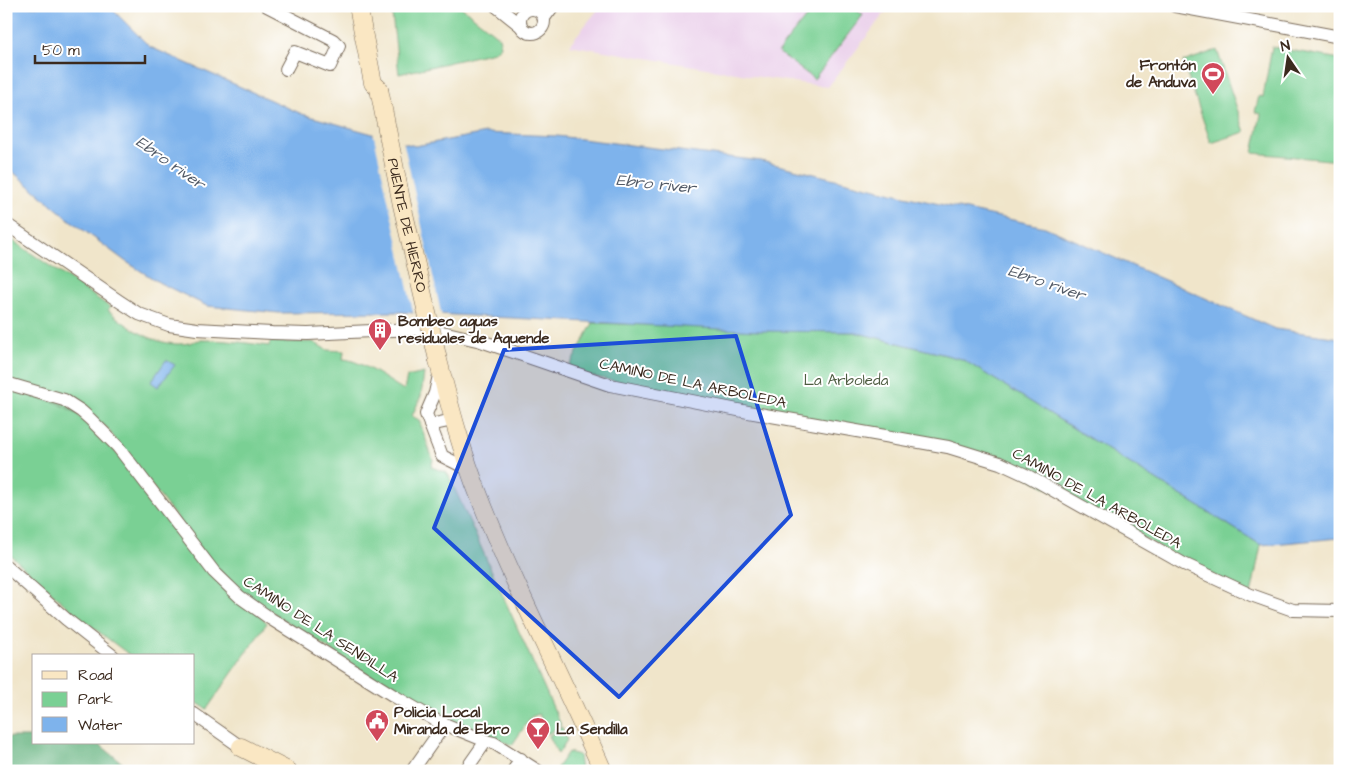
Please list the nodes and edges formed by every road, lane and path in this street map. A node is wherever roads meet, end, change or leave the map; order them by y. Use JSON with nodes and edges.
{"nodes":[{"id":1,"x":267,"y":6,"type":"edge"},
{"id":2,"x":358,"y":6,"type":"edge"},
{"id":3,"x":368,"y":6,"type":"edge"},
{"id":4,"x":496,"y":6,"type":"edge"},
{"id":5,"x":553,"y":6,"type":"edge"},
{"id":6,"x":1175,"y":6,"type":"edge"},
{"id":7,"x":544,"y":18,"type":"junction"},
{"id":8,"x":521,"y":26,"type":"junction"},
{"id":9,"x":1340,"y":37,"type":"edge"},
{"id":10,"x":286,"y":69,"type":"dead end"},
{"id":11,"x":379,"y":89,"type":"junction"},
{"id":12,"x":6,"y":224,"type":"edge"},
{"id":13,"x":439,"y":364,"type":"junction"},
{"id":14,"x":6,"y":383,"type":"edge"},
{"id":15,"x":430,"y":425,"type":"junction"},
{"id":16,"x":456,"y":428,"type":"junction"},
{"id":17,"x":437,"y":445,"type":"junction"},
{"id":18,"x":470,"y":470,"type":"junction"},
{"id":19,"x":6,"y":566,"type":"edge"},
{"id":20,"x":1340,"y":611,"type":"edge"},
{"id":21,"x":110,"y":654,"type":"edge"},
{"id":22,"x":195,"y":715,"type":"edge"},
{"id":23,"x":445,"y":724,"type":"junction"},
{"id":24,"x":486,"y":741,"type":"junction"},
{"id":25,"x":241,"y":747,"type":"junction"},
{"id":26,"x":521,"y":759,"type":"junction"},
{"id":27,"x":266,"y":771,"type":"edge"},
{"id":28,"x":288,"y":771,"type":"edge"},
{"id":29,"x":412,"y":771,"type":"edge"},
{"id":30,"x":466,"y":771,"type":"edge"},
{"id":31,"x":513,"y":771,"type":"edge"},
{"id":32,"x":538,"y":771,"type":"edge"},
{"id":33,"x":603,"y":771,"type":"edge"}],
"edges":[{"from":1,"to":10,"type":"street"},
{"from":2,"to":11,"type":"main road"},
{"from":3,"to":11,"type":"main road"},
{"from":4,"to":8,"type":"street"},
{"from":5,"to":7,"type":"street"},
{"from":6,"to":9,"type":"street"},
{"from":7,"to":8,"type":"street"},
{"from":7,"to":8,"type":"street"},
{"from":11,"to":13,"type":"main road","name":"PUENTE DE HIERRO","bridge":true},
{"from":12,"to":20,"type":"street","name":"CAMINO DE LA ARBOLEDA"},
{"from":13,"to":15,"type":"street"},
{"from":13,"to":16,"type":"main road","name":"PUENTE DE HIERRO"},
{"from":14,"to":23,"type":"street","name":"CAMINO DE LA SENDILLA"},
{"from":15,"to":16,"type":"street"},
{"from":15,"to":17,"type":"street"},
{"from":16,"to":17,"type":"street"},
{"from":16,"to":18,"type":"main road","name":"PUENTE DE HIERRO"},
{"from":17,"to":18,"type":"street"},
{"from":18,"to":33,"type":"main road","name":"PUENTE DE HIERRO"},
{"from":19,"to":21,"type":"street"},
{"from":22,"to":25,"type":"street"},
{"from":23,"to":24,"type":"street","name":"CAMINO DE LA SENDILLA"},
{"from":23,"to":29,"type":"street"},
{"from":24,"to":26,"type":"street","name":"CAMINO DE LA SENDILLA"},
{"from":24,"to":30,"type":"street"},
{"from":25,"to":27,"type":"main road"},
{"from":25,"to":28,"type":"main road"},
{"from":26,"to":31,"type":"street"},
{"from":26,"to":32,"type":"street","name":"CAMINO DE LA SENDILLA"}]}
